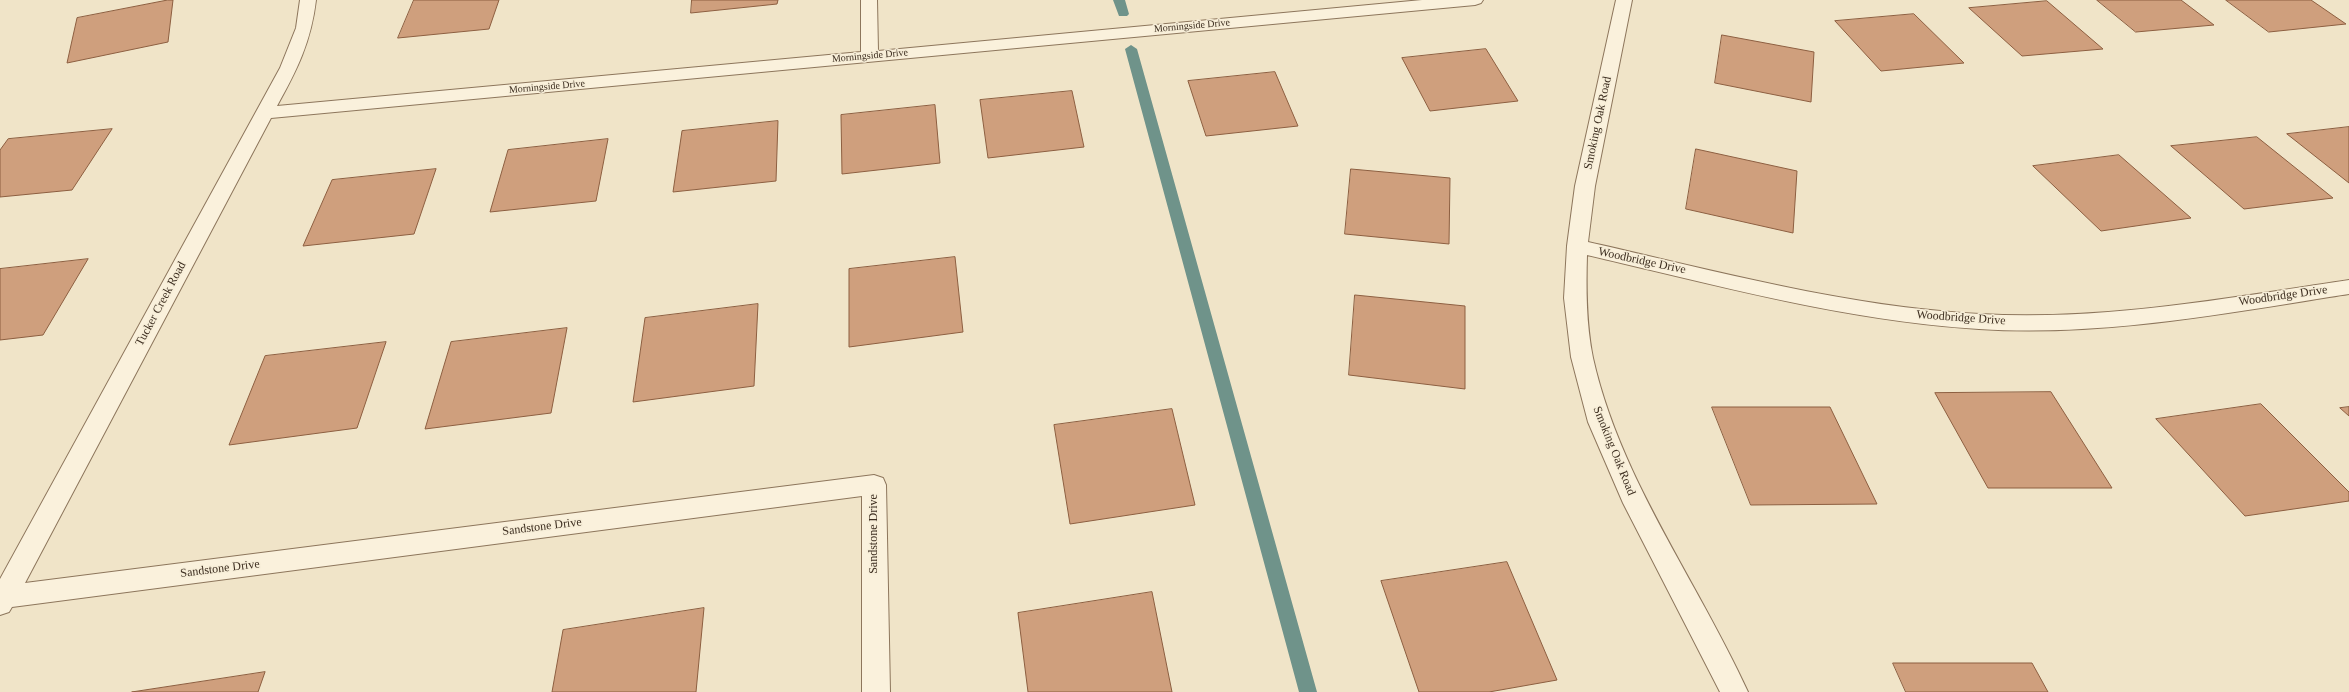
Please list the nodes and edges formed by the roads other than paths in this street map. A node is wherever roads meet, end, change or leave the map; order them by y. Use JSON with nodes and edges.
{"nodes":[{"id":1,"x":308,"y":0,"type":"edge"},
{"id":2,"x":869,"y":0,"type":"edge"},
{"id":3,"x":1475,"y":0,"type":"edge"},
{"id":4,"x":1624,"y":0,"type":"edge"},
{"id":5,"x":1387,"y":4,"type":"edge"},
{"id":6,"x":870,"y":56,"type":"junction"},
{"id":7,"x":264,"y":113,"type":"junction"},
{"id":8,"x":1577,"y":246,"type":"junction"},
{"id":9,"x":2349,"y":287,"type":"edge"},
{"id":10,"x":2,"y":600,"type":"edge"},
{"id":11,"x":876,"y":692,"type":"edge"},
{"id":12,"x":1734,"y":692,"type":"edge"}],
"edges":[{"from":1,"to":7,"type":"street","name":"Tucker Creek Road"},
{"from":2,"to":6,"type":"street"},
{"from":3,"to":5,"type":"street","name":"Morningside Drive"},
{"from":4,"to":8,"type":"street","name":"Smoking Oak Road"},
{"from":5,"to":6,"type":"street","name":"Morningside Drive"},
{"from":6,"to":7,"type":"street","name":"Morningside Drive"},
{"from":7,"to":10,"type":"street","name":"Tucker Creek Road"},
{"from":8,"to":9,"type":"street","name":"Woodbridge Drive"},
{"from":8,"to":12,"type":"street","name":"Smoking Oak Road"},
{"from":10,"to":11,"type":"street","name":"Sandstone Drive"}]}
